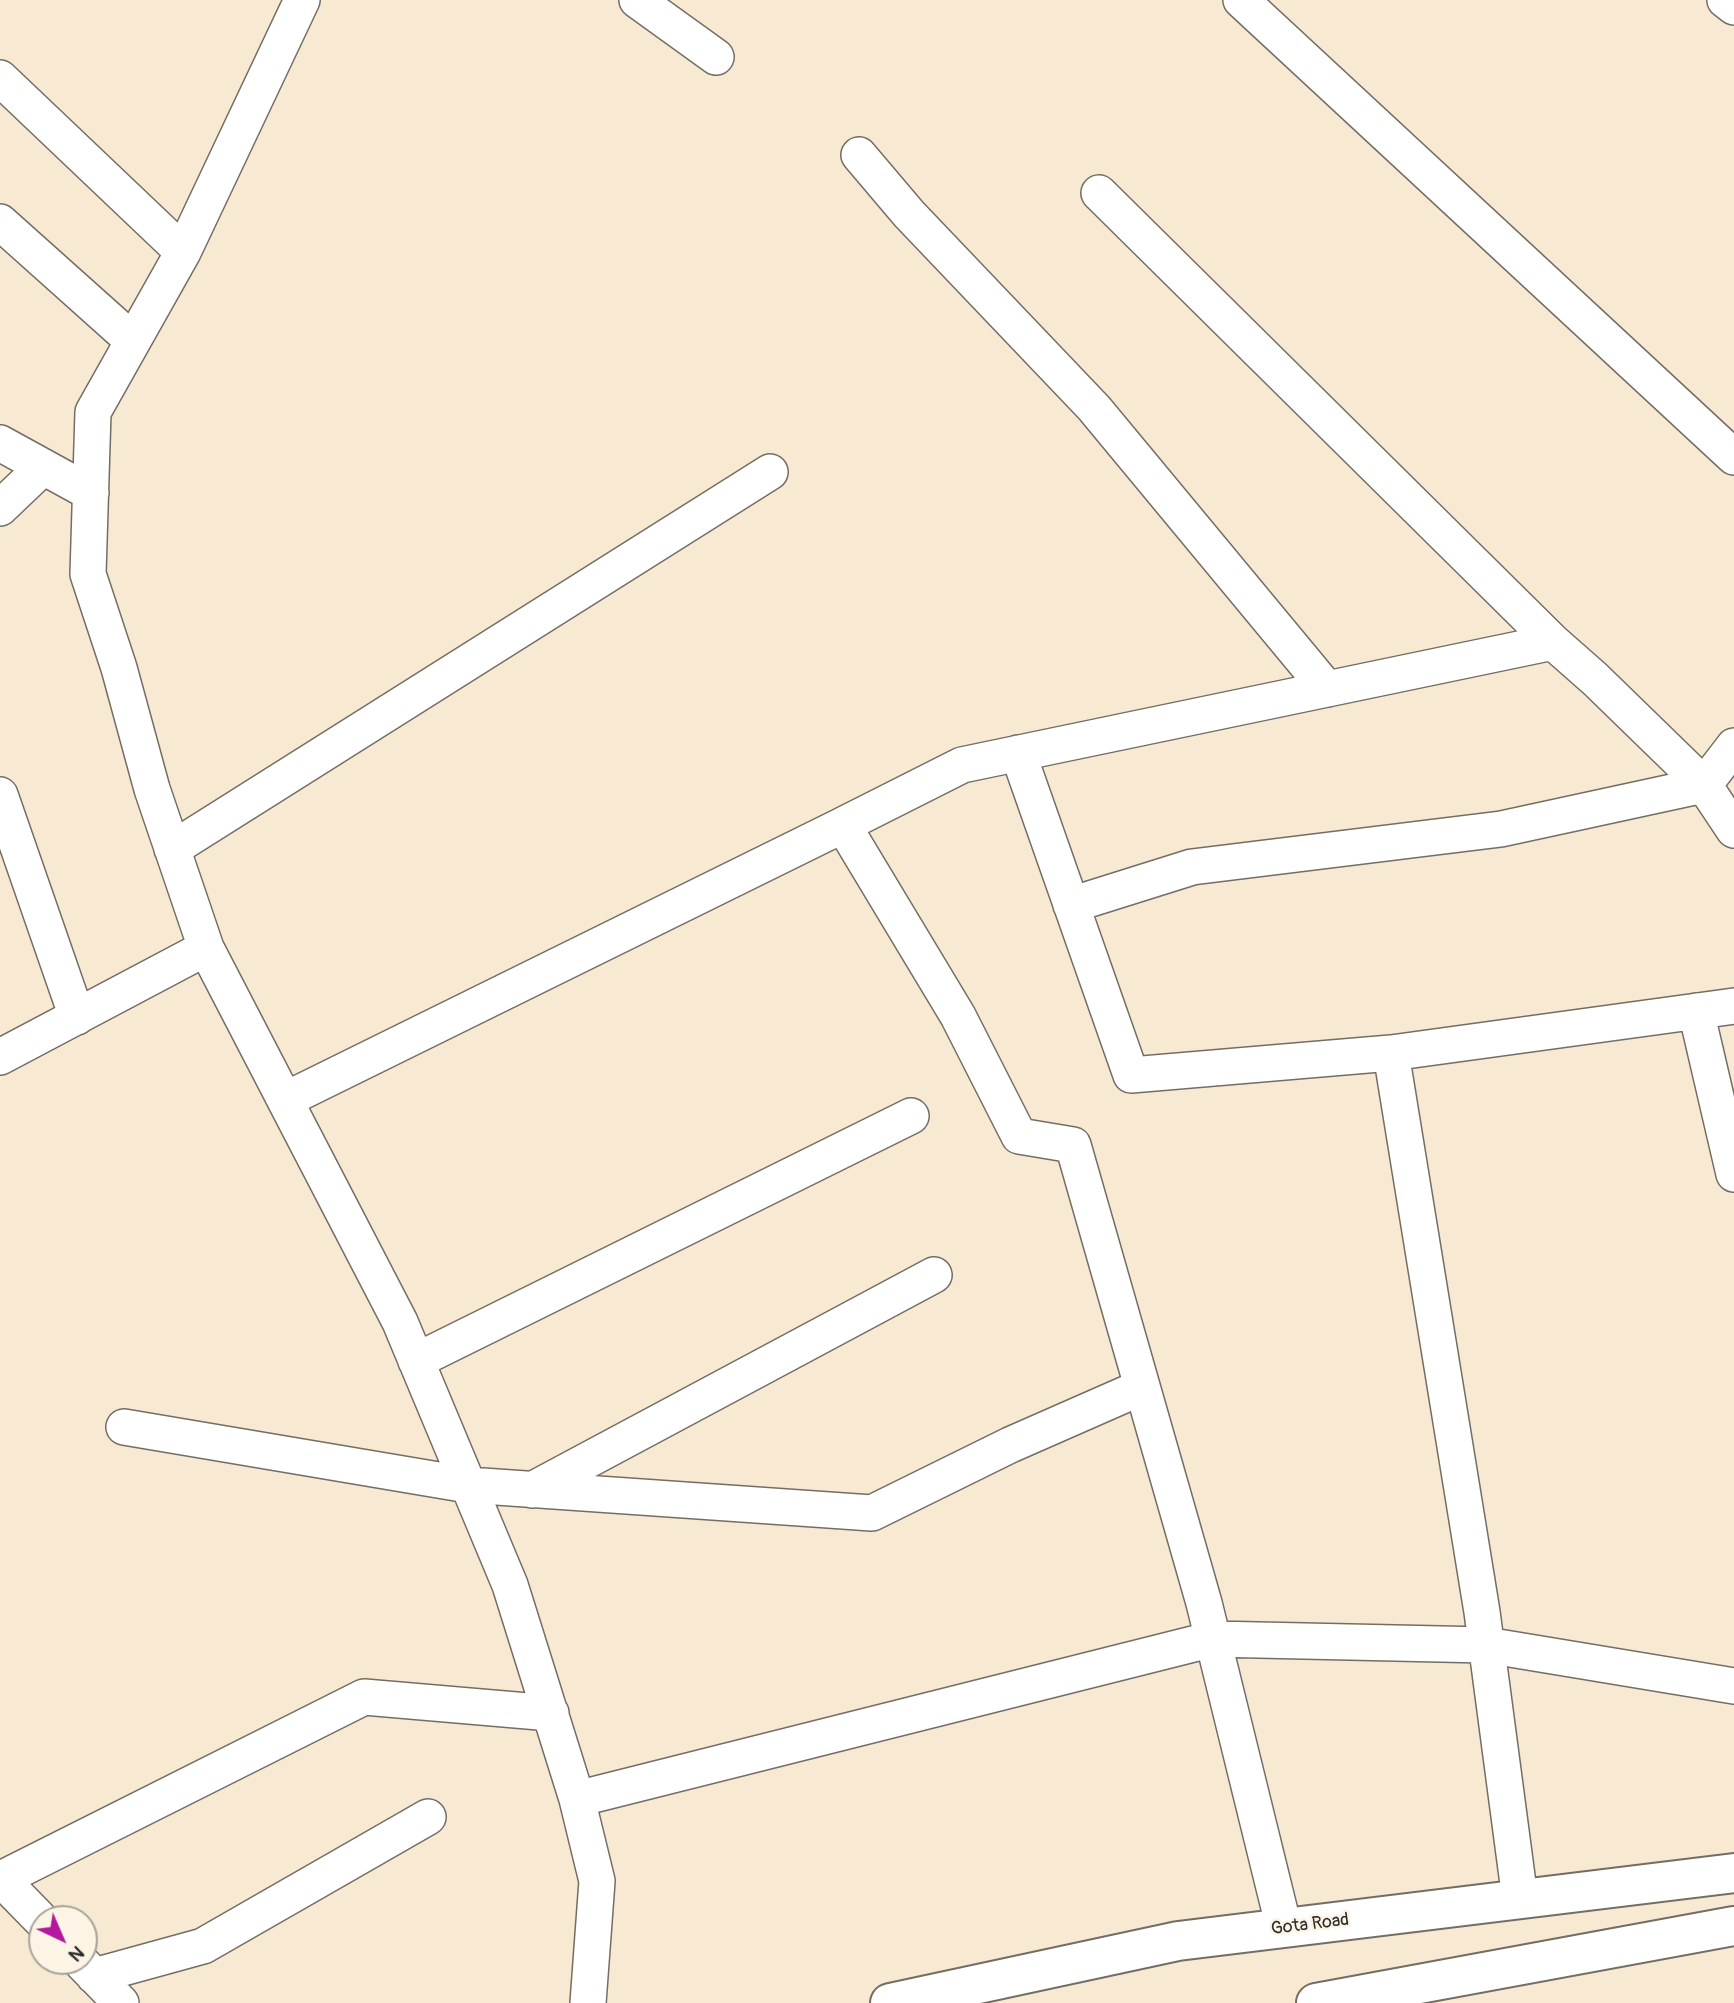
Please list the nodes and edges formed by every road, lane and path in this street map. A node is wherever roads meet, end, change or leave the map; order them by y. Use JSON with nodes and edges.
{"nodes":[{"id":1,"x":302,"y":0,"type":"edge"},
{"id":2,"x":636,"y":0,"type":"edge"},
{"id":3,"x":1241,"y":0,"type":"edge"},
{"id":4,"x":1725,"y":0,"type":"edge"},
{"id":5,"x":1734,"y":7,"type":"edge"},
{"id":6,"x":716,"y":57,"type":"dead end"},
{"id":7,"x":0,"y":78,"type":"edge"},
{"id":8,"x":859,"y":155,"type":"dead end"},
{"id":9,"x":1099,"y":193,"type":"dead end"},
{"id":10,"x":0,"y":222,"type":"edge"},
{"id":11,"x":183,"y":253,"type":"junction"},
{"id":12,"x":133,"y":341,"type":"junction"},
{"id":13,"x":0,"y":443,"type":"edge"},
{"id":14,"x":1734,"y":457,"type":"edge"},
{"id":15,"x":43,"y":467,"type":"junction"},
{"id":16,"x":770,"y":472,"type":"dead end"},
{"id":17,"x":91,"y":493,"type":"junction"},
{"id":18,"x":0,"y":508,"type":"edge"},
{"id":19,"x":1553,"y":642,"type":"junction"},
{"id":20,"x":1327,"y":689,"type":"junction"},
{"id":21,"x":1734,"y":746,"type":"edge"},
{"id":22,"x":1018,"y":753,"type":"junction"},
{"id":23,"x":1704,"y":785,"type":"junction"},
{"id":24,"x":0,"y":795,"type":"edge"},
{"id":25,"x":843,"y":825,"type":"junction"},
{"id":26,"x":1734,"y":830,"type":"edge"},
{"id":27,"x":172,"y":849,"type":"junction"},
{"id":28,"x":1071,"y":905,"type":"junction"},
{"id":29,"x":206,"y":948,"type":"junction"},
{"id":30,"x":1734,"y":1006,"type":"edge"},
{"id":31,"x":1696,"y":1011,"type":"junction"},
{"id":32,"x":77,"y":1017,"type":"junction"},
{"id":33,"x":1391,"y":1053,"type":"junction"},
{"id":34,"x":0,"y":1057,"type":"edge"},
{"id":35,"x":285,"y":1100,"type":"junction"},
{"id":36,"x":911,"y":1116,"type":"dead end"},
{"id":37,"x":1734,"y":1174,"type":"edge"},
{"id":38,"x":934,"y":1275,"type":"dead end"},
{"id":39,"x":416,"y":1361,"type":"junction"},
{"id":40,"x":1142,"y":1387,"type":"junction"},
{"id":41,"x":124,"y":1427,"type":"dead end"},
{"id":42,"x":468,"y":1485,"type":"junction"},
{"id":43,"x":532,"y":1490,"type":"junction"},
{"id":44,"x":1213,"y":1639,"type":"junction"},
{"id":45,"x":1486,"y":1645,"type":"junction"},
{"id":46,"x":1734,"y":1686,"type":"edge"},
{"id":47,"x":551,"y":1713,"type":"junction"},
{"id":48,"x":577,"y":1799,"type":"junction"},
{"id":49,"x":428,"y":1816,"type":"dead end"},
{"id":50,"x":1734,"y":1873,"type":"edge"},
{"id":51,"x":0,"y":1878,"type":"edge"},
{"id":52,"x":1520,"y":1899,"type":"junction"},
{"id":53,"x":28,"y":1907,"type":"edge"},
{"id":54,"x":1734,"y":1926,"type":"edge"},
{"id":55,"x":1284,"y":1928,"type":"junction"},
{"id":56,"x":98,"y":1966,"type":"edge"},
{"id":57,"x":94,"y":1975,"type":"edge"},
{"id":58,"x":1325,"y":2002,"type":"edge"},
{"id":59,"x":121,"y":2003,"type":"edge"},
{"id":60,"x":588,"y":2003,"type":"edge"},
{"id":61,"x":890,"y":2003,"type":"edge"}],
"edges":[{"from":1,"to":11,"type":"street"},
{"from":2,"to":6,"type":"street"},
{"from":3,"to":14,"type":"street"},
{"from":4,"to":5,"type":"street"},
{"from":7,"to":11,"type":"street"},
{"from":8,"to":20,"type":"street"},
{"from":9,"to":19,"type":"street"},
{"from":10,"to":12,"type":"street"},
{"from":11,"to":12,"type":"street"},
{"from":12,"to":17,"type":"street"},
{"from":13,"to":15,"type":"street"},
{"from":15,"to":17,"type":"street"},
{"from":15,"to":18,"type":"street"},
{"from":16,"to":27,"type":"street"},
{"from":17,"to":27,"type":"street"},
{"from":19,"to":20,"type":"street"},
{"from":19,"to":23,"type":"street"},
{"from":20,"to":22,"type":"street"},
{"from":21,"to":23,"type":"street"},
{"from":22,"to":25,"type":"street"},
{"from":22,"to":28,"type":"street"},
{"from":23,"to":26,"type":"street"},
{"from":23,"to":28,"type":"street"},
{"from":24,"to":32,"type":"street"},
{"from":25,"to":35,"type":"street"},
{"from":25,"to":40,"type":"street"},
{"from":27,"to":29,"type":"street"},
{"from":28,"to":33,"type":"street"},
{"from":29,"to":32,"type":"street"},
{"from":29,"to":35,"type":"street"},
{"from":30,"to":31,"type":"street"},
{"from":31,"to":33,"type":"street"},
{"from":31,"to":37,"type":"street"},
{"from":32,"to":34,"type":"street"},
{"from":33,"to":45,"type":"street"},
{"from":35,"to":39,"type":"street"},
{"from":36,"to":39,"type":"street"},
{"from":38,"to":43,"type":"street"},
{"from":39,"to":42,"type":"street"},
{"from":40,"to":43,"type":"street"},
{"from":40,"to":44,"type":"street"},
{"from":41,"to":42,"type":"street"},
{"from":42,"to":43,"type":"street"},
{"from":42,"to":47,"type":"street"},
{"from":44,"to":45,"type":"street"},
{"from":44,"to":48,"type":"street"},
{"from":44,"to":55,"type":"street"},
{"from":45,"to":46,"type":"street"},
{"from":45,"to":52,"type":"street"},
{"from":47,"to":48,"type":"street"},
{"from":47,"to":51,"type":"street"},
{"from":48,"to":60,"type":"street"},
{"from":49,"to":56,"type":"street"},
{"from":50,"to":52,"type":"main road","name":"Gota Road"},
{"from":51,"to":53,"type":"street"},
{"from":52,"to":55,"type":"main road","name":"Gota Road"},
{"from":54,"to":58,"type":"main road"},
{"from":55,"to":61,"type":"main road","name":"Gota Road"},
{"from":57,"to":59,"type":"street"}]}
